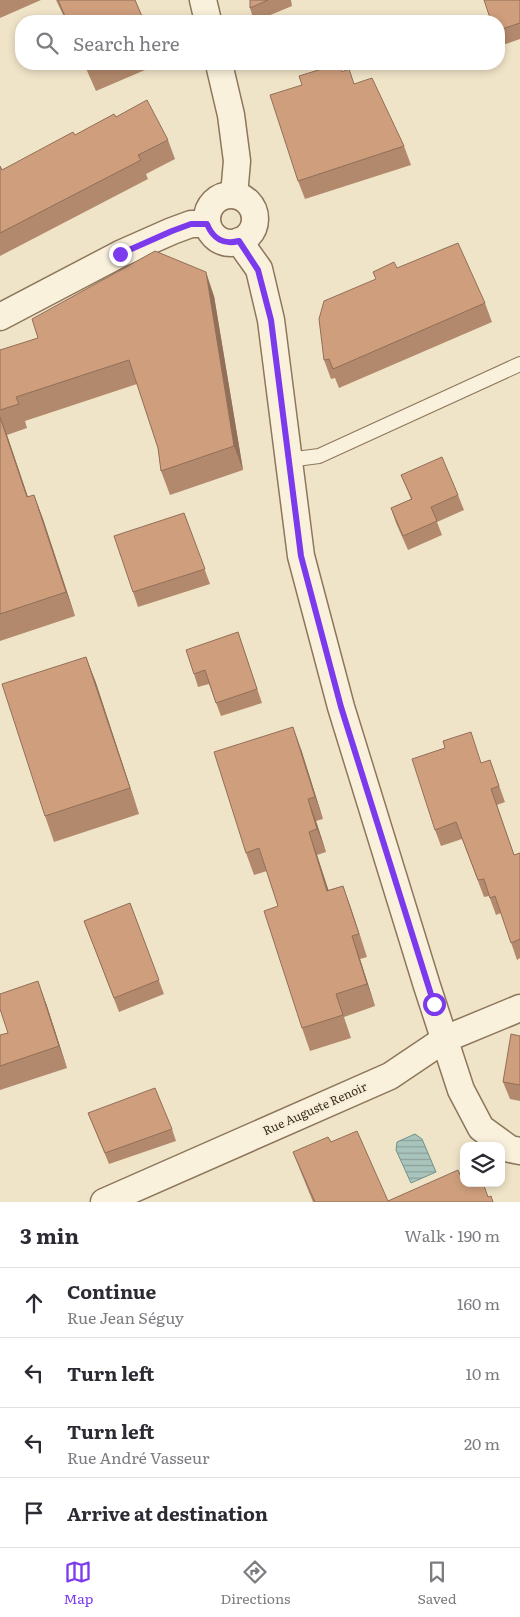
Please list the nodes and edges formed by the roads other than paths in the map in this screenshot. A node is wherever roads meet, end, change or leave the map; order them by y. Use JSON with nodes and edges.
{"nodes":[{"id":1,"x":203,"y":0,"type":"edge"},
{"id":2,"x":207,"y":15,"type":"edge"},
{"id":3,"x":220,"y":70,"type":"edge"},
{"id":4,"x":234,"y":195,"type":"junction"},
{"id":5,"x":207,"y":224,"type":"junction"},
{"id":6,"x":239,"y":241,"type":"junction"},
{"id":7,"x":0,"y":317,"type":"edge"},
{"id":8,"x":520,"y":364,"type":"edge"},
{"id":9,"x":288,"y":460,"type":"junction"},
{"id":10,"x":520,"y":1008,"type":"edge"},
{"id":11,"x":445,"y":1039,"type":"junction"},
{"id":12,"x":520,"y":1151,"type":"edge"},
{"id":13,"x":104,"y":1202,"type":"edge"}],
"edges":[{"from":1,"to":2,"type":"street"},
{"from":3,"to":4,"type":"street"},
{"from":4,"to":5,"type":"street"},
{"from":4,"to":6,"type":"street"},
{"from":5,"to":6,"type":"street"},
{"from":5,"to":7,"type":"street"},
{"from":6,"to":9,"type":"street"},
{"from":8,"to":9,"type":"lane"},
{"from":9,"to":11,"type":"street"},
{"from":10,"to":11,"type":"street","name":"Rue Auguste Renoir"},
{"from":11,"to":12,"type":"street"},
{"from":11,"to":13,"type":"street","name":"Rue Auguste Renoir"}]}
